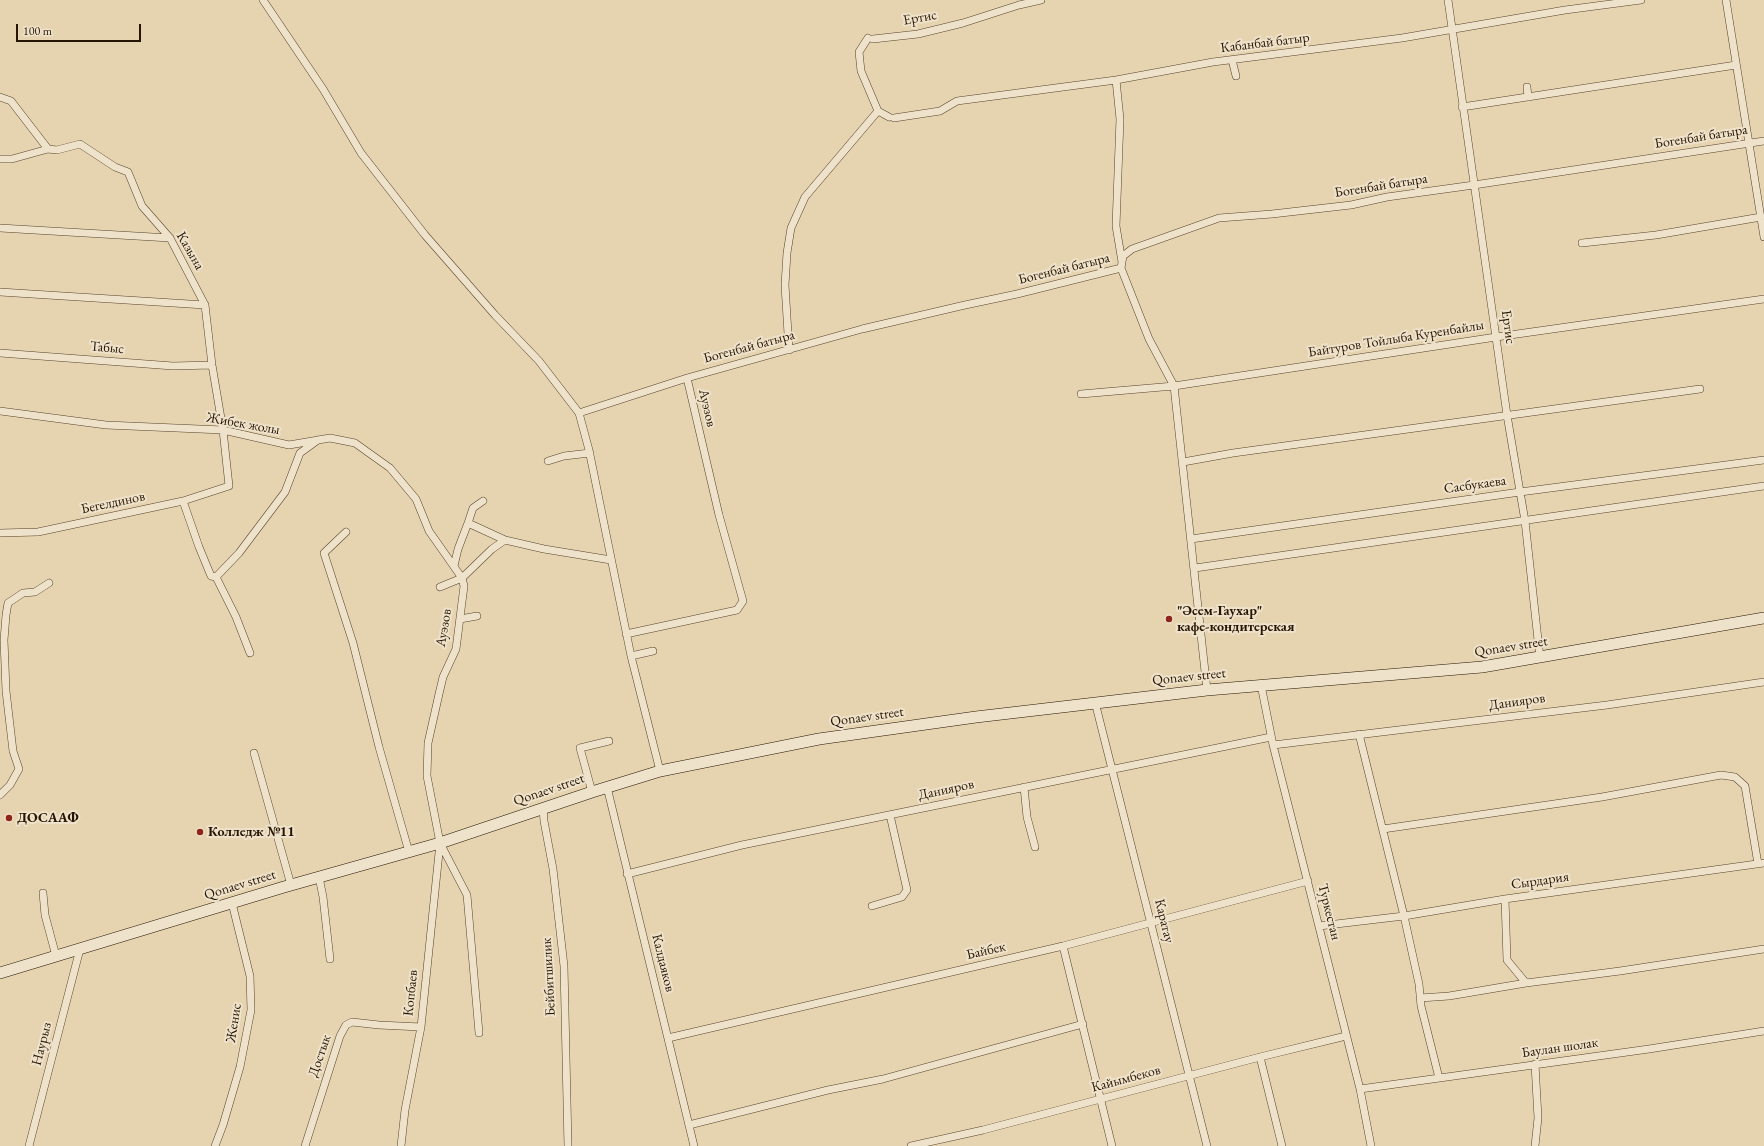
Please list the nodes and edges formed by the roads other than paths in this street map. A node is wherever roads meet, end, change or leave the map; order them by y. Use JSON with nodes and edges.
{"nodes":[{"id":1,"x":263,"y":0,"type":"edge"},
{"id":2,"x":1041,"y":0,"type":"edge"},
{"id":3,"x":1448,"y":0,"type":"edge"},
{"id":4,"x":1642,"y":0,"type":"edge"},
{"id":5,"x":1726,"y":0,"type":"edge"},
{"id":6,"x":1452,"y":30,"type":"junction"},
{"id":7,"x":1232,"y":60,"type":"junction"},
{"id":8,"x":1736,"y":66,"type":"junction"},
{"id":9,"x":1236,"y":76,"type":"dead end"},
{"id":10,"x":1116,"y":80,"type":"junction"},
{"id":11,"x":1527,"y":87,"type":"dead end"},
{"id":12,"x":0,"y":97,"type":"edge"},
{"id":13,"x":1528,"y":97,"type":"junction"},
{"id":14,"x":1462,"y":107,"type":"junction"},
{"id":15,"x":878,"y":110,"type":"junction"},
{"id":16,"x":1764,"y":140,"type":"edge"},
{"id":17,"x":1749,"y":143,"type":"junction"},
{"id":18,"x":48,"y":149,"type":"junction"},
{"id":19,"x":0,"y":159,"type":"edge"},
{"id":20,"x":1474,"y":185,"type":"junction"},
{"id":21,"x":1761,"y":217,"type":"junction"},
{"id":22,"x":0,"y":228,"type":"edge"},
{"id":23,"x":1764,"y":237,"type":"edge"},
{"id":24,"x":170,"y":238,"type":"junction"},
{"id":25,"x":1582,"y":243,"type":"dead end"},
{"id":26,"x":1121,"y":265,"type":"junction"},
{"id":27,"x":0,"y":292,"type":"edge"},
{"id":28,"x":1764,"y":299,"type":"edge"},
{"id":29,"x":205,"y":305,"type":"junction"},
{"id":30,"x":1496,"y":337,"type":"junction"},
{"id":31,"x":789,"y":350,"type":"junction"},
{"id":32,"x":0,"y":353,"type":"edge"},
{"id":33,"x":212,"y":365,"type":"junction"},
{"id":34,"x":687,"y":378,"type":"junction"},
{"id":35,"x":1174,"y":386,"type":"junction"},
{"id":36,"x":1700,"y":389,"type":"dead end"},
{"id":37,"x":1081,"y":394,"type":"dead end"},
{"id":38,"x":0,"y":411,"type":"edge"},
{"id":39,"x":579,"y":413,"type":"junction"},
{"id":40,"x":1507,"y":415,"type":"junction"},
{"id":41,"x":223,"y":430,"type":"junction"},
{"id":42,"x":319,"y":439,"type":"junction"},
{"id":43,"x":590,"y":453,"type":"junction"},
{"id":44,"x":1764,"y":460,"type":"edge"},
{"id":45,"x":548,"y":461,"type":"dead end"},
{"id":46,"x":1183,"y":462,"type":"junction"},
{"id":47,"x":229,"y":486,"type":"joint"},
{"id":48,"x":1764,"y":486,"type":"edge"},
{"id":49,"x":1520,"y":492,"type":"junction"},
{"id":50,"x":184,"y":501,"type":"junction"},
{"id":51,"x":483,"y":501,"type":"dead end"},
{"id":52,"x":1525,"y":521,"type":"junction"},
{"id":53,"x":468,"y":523,"type":"junction"},
{"id":54,"x":346,"y":532,"type":"dead end"},
{"id":55,"x":0,"y":533,"type":"edge"},
{"id":56,"x":1191,"y":539,"type":"junction"},
{"id":57,"x":506,"y":540,"type":"junction"},
{"id":58,"x":611,"y":560,"type":"junction"},
{"id":59,"x":454,"y":566,"type":"junction"},
{"id":60,"x":1194,"y":568,"type":"junction"},
{"id":61,"x":216,"y":577,"type":"junction"},
{"id":62,"x":462,"y":578,"type":"junction"},
{"id":63,"x":49,"y":583,"type":"dead end"},
{"id":64,"x":440,"y":587,"type":"dead end"},
{"id":65,"x":477,"y":616,"type":"dead end"},
{"id":66,"x":1764,"y":618,"type":"edge"},
{"id":67,"x":460,"y":619,"type":"junction"},
{"id":68,"x":626,"y":634,"type":"junction"},
{"id":69,"x":653,"y":651,"type":"dead end"},
{"id":70,"x":250,"y":653,"type":"dead end"},
{"id":71,"x":631,"y":656,"type":"junction"},
{"id":72,"x":1540,"y":658,"type":"junction"},
{"id":73,"x":1764,"y":682,"type":"edge"},
{"id":74,"x":1261,"y":686,"type":"junction"},
{"id":75,"x":1207,"y":690,"type":"junction"},
{"id":76,"x":1095,"y":702,"type":"junction"},
{"id":77,"x":1359,"y":734,"type":"junction"},
{"id":78,"x":1271,"y":737,"type":"junction"},
{"id":79,"x":609,"y":741,"type":"dead end"},
{"id":80,"x":1273,"y":745,"type":"junction"},
{"id":81,"x":254,"y":753,"type":"dead end"},
{"id":82,"x":1112,"y":769,"type":"junction"},
{"id":83,"x":660,"y":771,"type":"junction"},
{"id":84,"x":607,"y":787,"type":"junction"},
{"id":85,"x":1024,"y":787,"type":"junction"},
{"id":86,"x":592,"y":792,"type":"junction"},
{"id":87,"x":0,"y":795,"type":"edge"},
{"id":88,"x":543,"y":808,"type":"junction"},
{"id":89,"x":890,"y":815,"type":"junction"},
{"id":90,"x":1383,"y":829,"type":"junction"},
{"id":91,"x":440,"y":843,"type":"junction"},
{"id":92,"x":1035,"y":847,"type":"dead end"},
{"id":93,"x":409,"y":852,"type":"junction"},
{"id":94,"x":1761,"y":864,"type":"edge"},
{"id":95,"x":628,"y":874,"type":"junction"},
{"id":96,"x":319,"y":877,"type":"junction"},
{"id":97,"x":1308,"y":881,"type":"junction"},
{"id":98,"x":291,"y":885,"type":"junction"},
{"id":99,"x":43,"y":893,"type":"dead end"},
{"id":100,"x":1505,"y":899,"type":"junction"},
{"id":101,"x":232,"y":903,"type":"junction"},
{"id":102,"x":872,"y":906,"type":"dead end"},
{"id":103,"x":1404,"y":916,"type":"junction"},
{"id":104,"x":1152,"y":922,"type":"junction"},
{"id":105,"x":1319,"y":926,"type":"junction"},
{"id":106,"x":1063,"y":946,"type":"junction"},
{"id":107,"x":80,"y":949,"type":"junction"},
{"id":108,"x":1764,"y":949,"type":"edge"},
{"id":109,"x":56,"y":956,"type":"junction"},
{"id":110,"x":330,"y":959,"type":"dead end"},
{"id":111,"x":0,"y":973,"type":"edge"},
{"id":112,"x":1526,"y":983,"type":"junction"},
{"id":113,"x":1420,"y":998,"type":"junction"},
{"id":114,"x":1083,"y":1024,"type":"junction"},
{"id":115,"x":421,"y":1027,"type":"junction"},
{"id":116,"x":1764,"y":1031,"type":"edge"},
{"id":117,"x":479,"y":1033,"type":"dead end"},
{"id":118,"x":1346,"y":1036,"type":"junction"},
{"id":119,"x":668,"y":1038,"type":"junction"},
{"id":120,"x":1260,"y":1057,"type":"junction"},
{"id":121,"x":1535,"y":1064,"type":"junction"},
{"id":122,"x":1190,"y":1076,"type":"junction"},
{"id":123,"x":1439,"y":1078,"type":"junction"},
{"id":124,"x":1360,"y":1089,"type":"junction"},
{"id":125,"x":1100,"y":1099,"type":"junction"},
{"id":126,"x":689,"y":1126,"type":"junction"},
{"id":127,"x":29,"y":1146,"type":"edge"},
{"id":128,"x":215,"y":1146,"type":"edge"},
{"id":129,"x":304,"y":1146,"type":"edge"},
{"id":130,"x":401,"y":1146,"type":"edge"},
{"id":131,"x":568,"y":1146,"type":"edge"},
{"id":132,"x":694,"y":1146,"type":"edge"},
{"id":133,"x":911,"y":1146,"type":"edge"},
{"id":134,"x":1112,"y":1146,"type":"edge"},
{"id":135,"x":1207,"y":1146,"type":"edge"},
{"id":136,"x":1282,"y":1146,"type":"edge"},
{"id":137,"x":1371,"y":1146,"type":"edge"},
{"id":138,"x":1535,"y":1146,"type":"edge"}],
"edges":[{"from":1,"to":39,"type":"street"},
{"from":2,"to":15,"type":"street","name":"Ертис"},
{"from":3,"to":6,"type":"street","name":"Ертис"},
{"from":4,"to":6,"type":"street","name":"Кабанбай батыр"},
{"from":5,"to":8,"type":"street"},
{"from":6,"to":7,"type":"street","name":"Кабанбай батыр"},
{"from":6,"to":14,"type":"street","name":"Ертис"},
{"from":7,"to":9,"type":"street"},
{"from":7,"to":10,"type":"street","name":"Кабанбай батыр"},
{"from":8,"to":13,"type":"street"},
{"from":8,"to":17,"type":"street"},
{"from":10,"to":15,"type":"street","name":"Кабанбай батыр"},
{"from":10,"to":26,"type":"street"},
{"from":11,"to":13,"type":"street"},
{"from":12,"to":18,"type":"street"},
{"from":13,"to":14,"type":"street"},
{"from":14,"to":20,"type":"street","name":"Ертис"},
{"from":15,"to":31,"type":"street"},
{"from":16,"to":17,"type":"street","name":"Богенбай батыра"},
{"from":17,"to":20,"type":"street","name":"Богенбай батыра"},
{"from":17,"to":21,"type":"street"},
{"from":18,"to":19,"type":"street","name":"Казына"},
{"from":18,"to":24,"type":"street","name":"Казына"},
{"from":20,"to":26,"type":"street","name":"Богенбай батыра"},
{"from":20,"to":30,"type":"street","name":"Ертис"},
{"from":21,"to":23,"type":"street"},
{"from":21,"to":25,"type":"street"},
{"from":22,"to":24,"type":"street"},
{"from":24,"to":29,"type":"street","name":"Казына"},
{"from":26,"to":31,"type":"street","name":"Богенбай батыра"},
{"from":26,"to":35,"type":"street"},
{"from":27,"to":29,"type":"street"},
{"from":28,"to":30,"type":"street","name":"Байтуров Тойлыба Куренбайлы"},
{"from":29,"to":33,"type":"street","name":"Казына"},
{"from":30,"to":35,"type":"street","name":"Байтуров Тойлыба Куренбайлы"},
{"from":30,"to":40,"type":"street","name":"Ертис"},
{"from":31,"to":34,"type":"street","name":"Богенбай батыра"},
{"from":32,"to":33,"type":"street","name":"Табыс"},
{"from":33,"to":41,"type":"street","name":"Казына"},
{"from":34,"to":39,"type":"street","name":"Богенбай батыра"},
{"from":34,"to":68,"type":"street","name":"Ауэзов"},
{"from":35,"to":37,"type":"street","name":"Байтуров Тойлыба Куренбайлы"},
{"from":35,"to":46,"type":"street"},
{"from":36,"to":40,"type":"street"},
{"from":38,"to":41,"type":"street","name":"Жибек жолы"},
{"from":39,"to":43,"type":"street"},
{"from":40,"to":46,"type":"street"},
{"from":40,"to":49,"type":"street","name":"Ертис"},
{"from":41,"to":42,"type":"street","name":"Жибек жолы"},
{"from":41,"to":47,"type":"street","name":"Казына"},
{"from":42,"to":59,"type":"street","name":"Жибек жолы"},
{"from":42,"to":61,"type":"street"},
{"from":43,"to":45,"type":"street"},
{"from":43,"to":58,"type":"street"},
{"from":44,"to":49,"type":"street","name":"Сасбукаева"},
{"from":46,"to":56,"type":"street"},
{"from":47,"to":50,"type":"street","name":"Бегелдинов"},
{"from":48,"to":52,"type":"street"},
{"from":49,"to":52,"type":"street","name":"Ертис"},
{"from":49,"to":56,"type":"street","name":"Сасбукаева"},
{"from":50,"to":55,"type":"street","name":"Бегелдинов"},
{"from":50,"to":61,"type":"street"},
{"from":51,"to":53,"type":"street"},
{"from":52,"to":60,"type":"street"},
{"from":52,"to":72,"type":"street","name":"Ертис"},
{"from":53,"to":57,"type":"street"},
{"from":53,"to":59,"type":"street"},
{"from":54,"to":93,"type":"street"},
{"from":56,"to":60,"type":"street"},
{"from":57,"to":58,"type":"street"},
{"from":57,"to":62,"type":"street"},
{"from":58,"to":68,"type":"street"},
{"from":59,"to":62,"type":"street","name":"Жибек жолы"},
{"from":60,"to":75,"type":"street"},
{"from":61,"to":70,"type":"street"},
{"from":62,"to":64,"type":"street"},
{"from":62,"to":67,"type":"street","name":"Ауэзов"},
{"from":63,"to":87,"type":"street"},
{"from":65,"to":67,"type":"street"},
{"from":66,"to":72,"type":"main road","name":"Qonaev street"},
{"from":67,"to":91,"type":"street","name":"Ауэзов"},
{"from":68,"to":71,"type":"street"},
{"from":69,"to":71,"type":"street"},
{"from":71,"to":83,"type":"street"},
{"from":72,"to":74,"type":"main road","name":"Qonaev street"},
{"from":73,"to":77,"type":"street","name":"Данияров"},
{"from":74,"to":75,"type":"main road","name":"Qonaev street"},
{"from":74,"to":78,"type":"street","name":"Туркестан"},
{"from":75,"to":76,"type":"main road","name":"Qonaev street"},
{"from":76,"to":82,"type":"street","name":"Каратау"},
{"from":76,"to":83,"type":"main road","name":"Qonaev street"},
{"from":77,"to":80,"type":"street","name":"Данияров"},
{"from":77,"to":90,"type":"street"},
{"from":78,"to":80,"type":"street","name":"Туркестан"},
{"from":78,"to":82,"type":"street","name":"Данияров"},
{"from":79,"to":86,"type":"street"},
{"from":80,"to":97,"type":"street","name":"Туркестан"},
{"from":81,"to":98,"type":"street"},
{"from":82,"to":85,"type":"street","name":"Данияров"},
{"from":82,"to":104,"type":"street","name":"Каратау"},
{"from":83,"to":84,"type":"main road","name":"Qonaev street"},
{"from":84,"to":86,"type":"main road","name":"Qonaev street"},
{"from":84,"to":95,"type":"street","name":"Калдаяков"},
{"from":85,"to":89,"type":"street","name":"Данияров"},
{"from":85,"to":92,"type":"street"},
{"from":86,"to":88,"type":"main road","name":"Qonaev street"},
{"from":88,"to":91,"type":"main road","name":"Qonaev street"},
{"from":88,"to":131,"type":"street","name":"Бейбитшилик"},
{"from":89,"to":95,"type":"street","name":"Данияров"},
{"from":89,"to":102,"type":"street"},
{"from":90,"to":94,"type":"street"},
{"from":90,"to":103,"type":"street"},
{"from":91,"to":93,"type":"main road","name":"Qonaev street"},
{"from":91,"to":115,"type":"street","name":"Копбаев"},
{"from":91,"to":117,"type":"street"},
{"from":93,"to":96,"type":"main road","name":"Qonaev street"},
{"from":94,"to":100,"type":"street","name":"Сырдария"},
{"from":95,"to":119,"type":"street","name":"Калдаяков"},
{"from":96,"to":98,"type":"main road","name":"Qonaev street"},
{"from":96,"to":110,"type":"street"},
{"from":97,"to":104,"type":"street","name":"Байбек"},
{"from":97,"to":105,"type":"street","name":"Туркестан"},
{"from":98,"to":101,"type":"main road","name":"Qonaev street"},
{"from":99,"to":109,"type":"street"},
{"from":100,"to":103,"type":"street","name":"Сырдария"},
{"from":100,"to":112,"type":"street"},
{"from":101,"to":107,"type":"main road","name":"Qonaev street"},
{"from":101,"to":128,"type":"street","name":"Женис"},
{"from":103,"to":105,"type":"street","name":"Сырдария"},
{"from":103,"to":113,"type":"street"},
{"from":104,"to":106,"type":"street","name":"Байбек"},
{"from":104,"to":122,"type":"street","name":"Каратау"},
{"from":105,"to":118,"type":"street","name":"Туркестан"},
{"from":106,"to":114,"type":"street"},
{"from":106,"to":119,"type":"street","name":"Байбек"},
{"from":107,"to":109,"type":"main road","name":"Qonaev street"},
{"from":107,"to":127,"type":"street","name":"Наурыз"},
{"from":108,"to":112,"type":"street"},
{"from":109,"to":111,"type":"main road","name":"Qonaev street"},
{"from":112,"to":113,"type":"street"},
{"from":113,"to":123,"type":"street"},
{"from":114,"to":125,"type":"street"},
{"from":114,"to":126,"type":"street"},
{"from":115,"to":129,"type":"street","name":"Достык"},
{"from":115,"to":130,"type":"street","name":"Копбаев"},
{"from":116,"to":121,"type":"street","name":"Баулан шолак"},
{"from":118,"to":120,"type":"street","name":"Кайымбеков"},
{"from":118,"to":124,"type":"street","name":"Туркестан"},
{"from":119,"to":126,"type":"street","name":"Калдаяков"},
{"from":120,"to":122,"type":"street","name":"Кайымбеков"},
{"from":120,"to":136,"type":"street"},
{"from":121,"to":123,"type":"street","name":"Баулан шолак"},
{"from":121,"to":138,"type":"street"},
{"from":122,"to":125,"type":"street","name":"Кайымбеков"},
{"from":122,"to":135,"type":"street","name":"Каратау"},
{"from":123,"to":124,"type":"street","name":"Баулан шолак"},
{"from":124,"to":137,"type":"street","name":"Туркестан"},
{"from":125,"to":133,"type":"street","name":"Кайымбеков"},
{"from":125,"to":134,"type":"street"},
{"from":126,"to":132,"type":"street","name":"Калдаяков"}]}
